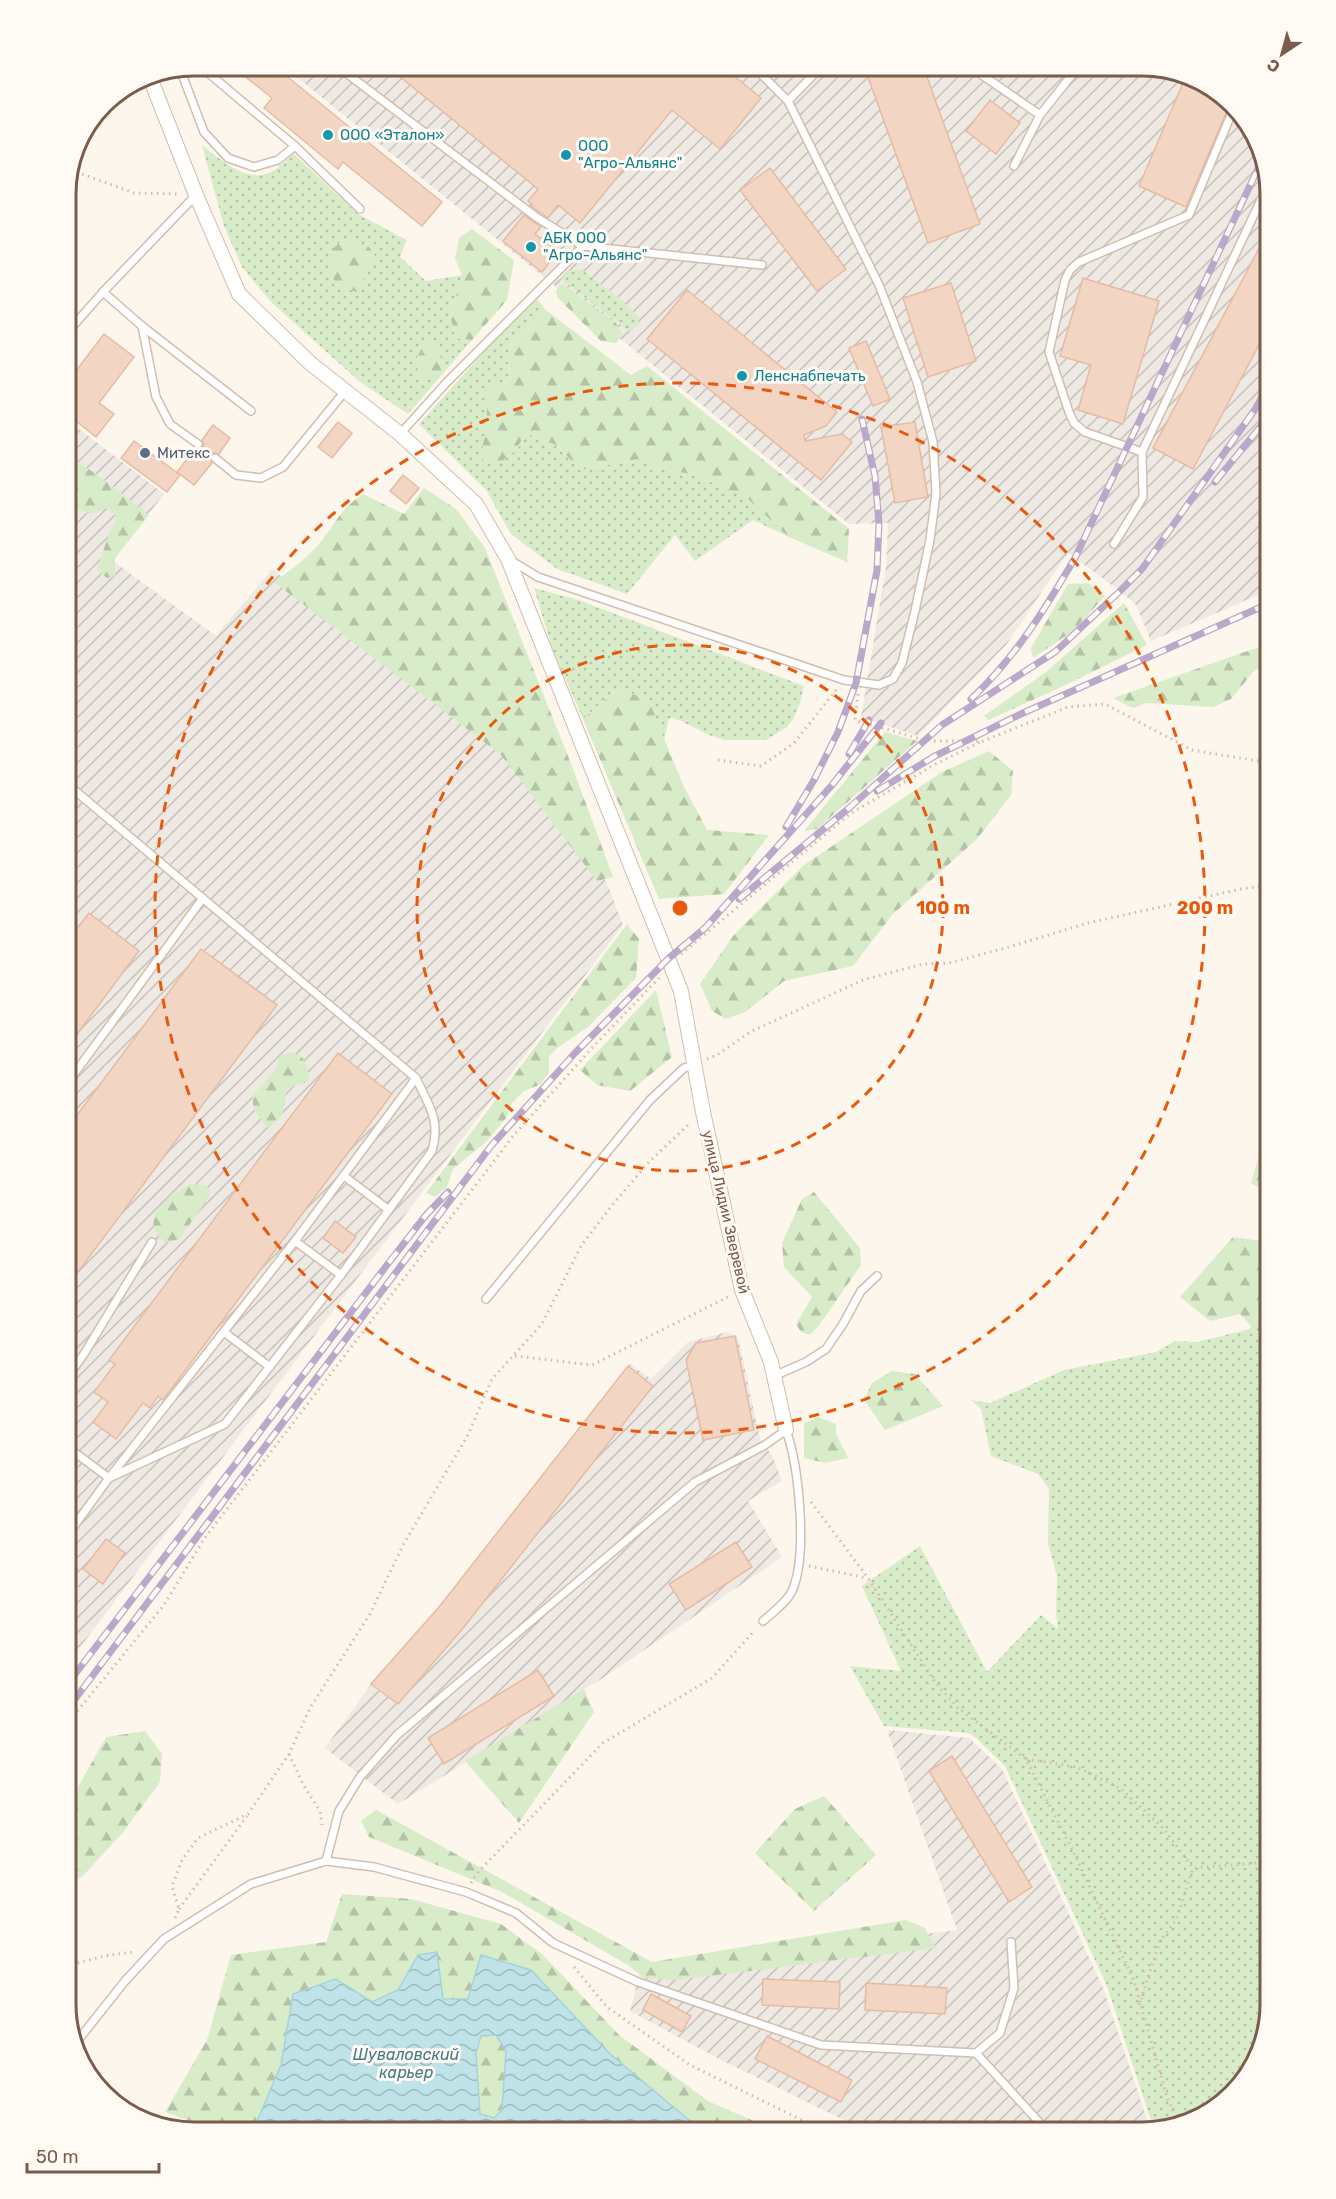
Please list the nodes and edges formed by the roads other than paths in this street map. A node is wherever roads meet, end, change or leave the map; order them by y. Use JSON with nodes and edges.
{"nodes":[{"id":1,"x":213,"y":77,"type":"edge"},
{"id":2,"x":351,"y":77,"type":"edge"},
{"id":3,"x":764,"y":77,"type":"edge"},
{"id":4,"x":811,"y":77,"type":"edge"},
{"id":5,"x":985,"y":77,"type":"edge"},
{"id":6,"x":1070,"y":77,"type":"edge"},
{"id":7,"x":183,"y":78,"type":"edge"},
{"id":8,"x":153,"y":85,"type":"edge"},
{"id":9,"x":788,"y":101,"type":"junction"},
{"id":10,"x":1040,"y":115,"type":"junction"},
{"id":11,"x":1230,"y":117,"type":"edge"},
{"id":12,"x":295,"y":146,"type":"junction"},
{"id":13,"x":1014,"y":166,"type":"dead end"},
{"id":14,"x":196,"y":195,"type":"junction"},
{"id":15,"x":1260,"y":202,"type":"edge"},
{"id":16,"x":360,"y":209,"type":"dead end"},
{"id":17,"x":582,"y":246,"type":"junction"},
{"id":18,"x":762,"y":266,"type":"dead end"},
{"id":19,"x":102,"y":292,"type":"junction"},
{"id":20,"x":77,"y":321,"type":"edge"},
{"id":21,"x":142,"y":326,"type":"junction"},
{"id":22,"x":345,"y":390,"type":"junction"},
{"id":23,"x":251,"y":411,"type":"dead end"},
{"id":24,"x":400,"y":434,"type":"junction"},
{"id":25,"x":198,"y":444,"type":"dead end"},
{"id":26,"x":1142,"y":452,"type":"junction"},
{"id":27,"x":215,"y":458,"type":"dead end"},
{"id":28,"x":1114,"y":544,"type":"dead end"},
{"id":29,"x":508,"y":559,"type":"junction"},
{"id":30,"x":77,"y":792,"type":"edge"},
{"id":31,"x":203,"y":898,"type":"junction"},
{"id":32,"x":694,"y":1065,"type":"junction"},
{"id":33,"x":77,"y":1071,"type":"edge"},
{"id":34,"x":416,"y":1078,"type":"junction"},
{"id":35,"x":344,"y":1176,"type":"junction"},
{"id":36,"x":389,"y":1210,"type":"junction"},
{"id":37,"x":296,"y":1241,"type":"junction"},
{"id":38,"x":152,"y":1242,"type":"dead end"},
{"id":39,"x":342,"y":1275,"type":"junction"},
{"id":40,"x":877,"y":1276,"type":"dead end"},
{"id":41,"x":486,"y":1299,"type":"dead end"},
{"id":42,"x":224,"y":1332,"type":"junction"},
{"id":43,"x":76,"y":1365,"type":"edge"},
{"id":44,"x":270,"y":1367,"type":"junction"},
{"id":45,"x":774,"y":1376,"type":"junction"},
{"id":46,"x":786,"y":1430,"type":"junction"},
{"id":47,"x":76,"y":1454,"type":"edge"},
{"id":48,"x":109,"y":1478,"type":"junction"},
{"id":49,"x":76,"y":1523,"type":"edge"},
{"id":50,"x":763,"y":1621,"type":"road end"},
{"id":51,"x":326,"y":1861,"type":"junction"},
{"id":52,"x":1011,"y":1942,"type":"dead end"},
{"id":53,"x":81,"y":2036,"type":"edge"},
{"id":54,"x":976,"y":2053,"type":"junction"},
{"id":55,"x":1039,"y":2122,"type":"edge"}],
"edges":[{"from":1,"to":12,"type":"lane"},
{"from":2,"to":17,"type":"lane"},
{"from":3,"to":9,"type":"lane"},
{"from":4,"to":9,"type":"lane"},
{"from":5,"to":10,"type":"lane"},
{"from":6,"to":10,"type":"lane"},
{"from":7,"to":12,"type":"lane"},
{"from":8,"to":14,"type":"street","name":"улица Лидии Зверевой"},
{"from":9,"to":29,"type":"lane"},
{"from":10,"to":13,"type":"lane"},
{"from":11,"to":26,"type":"lane"},
{"from":12,"to":16,"type":"lane"},
{"from":14,"to":19,"type":"lane"},
{"from":14,"to":22,"type":"street","name":"улица Лидии Зверевой"},
{"from":15,"to":26,"type":"lane"},
{"from":17,"to":18,"type":"lane"},
{"from":17,"to":24,"type":"lane"},
{"from":19,"to":20,"type":"lane"},
{"from":19,"to":21,"type":"lane"},
{"from":21,"to":23,"type":"lane"},
{"from":21,"to":25,"type":"lane"},
{"from":22,"to":24,"type":"street","name":"улица Лидии Зверевой"},
{"from":22,"to":27,"type":"lane"},
{"from":24,"to":29,"type":"street","name":"улица Лидии Зверевой"},
{"from":26,"to":28,"type":"lane"},
{"from":29,"to":32,"type":"street","name":"улица Лидии Зверевой"},
{"from":30,"to":31,"type":"lane"},
{"from":31,"to":33,"type":"lane"},
{"from":31,"to":34,"type":"lane"},
{"from":32,"to":41,"type":"lane"},
{"from":32,"to":45,"type":"street","name":"улица Лидии Зверевой"},
{"from":34,"to":35,"type":"lane"},
{"from":34,"to":36,"type":"lane"},
{"from":35,"to":36,"type":"lane"},
{"from":35,"to":37,"type":"lane"},
{"from":36,"to":39,"type":"lane"},
{"from":37,"to":39,"type":"lane"},
{"from":37,"to":42,"type":"lane"},
{"from":38,"to":43,"type":"lane"},
{"from":39,"to":44,"type":"lane"},
{"from":40,"to":45,"type":"lane"},
{"from":42,"to":44,"type":"lane"},
{"from":42,"to":48,"type":"lane"},
{"from":44,"to":48,"type":"lane"},
{"from":45,"to":46,"type":"street","name":"улица Лидии Зверевой"},
{"from":46,"to":50,"type":"lane"},
{"from":46,"to":51,"type":"lane"},
{"from":47,"to":48,"type":"lane"},
{"from":48,"to":49,"type":"lane"},
{"from":51,"to":53,"type":"lane"},
{"from":51,"to":54,"type":"lane"},
{"from":52,"to":54,"type":"lane"},
{"from":54,"to":55,"type":"lane"}]}
